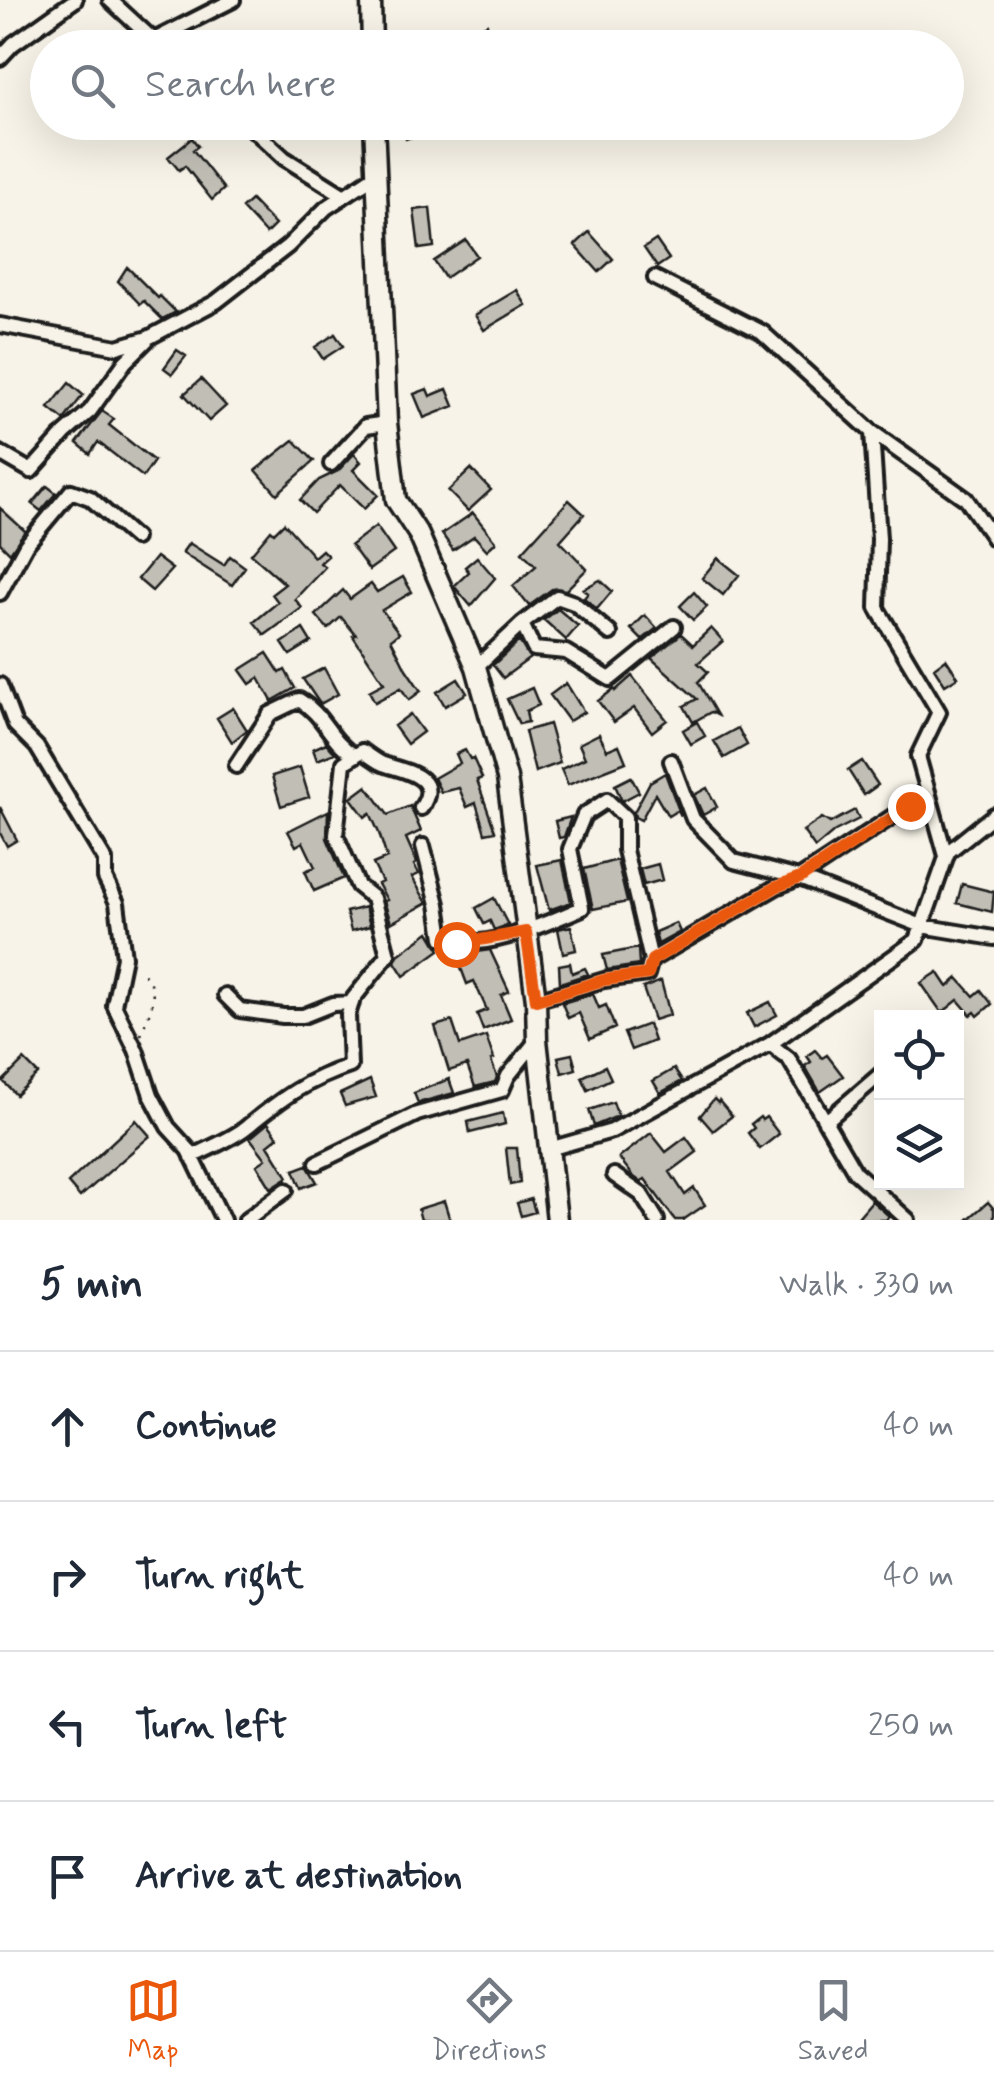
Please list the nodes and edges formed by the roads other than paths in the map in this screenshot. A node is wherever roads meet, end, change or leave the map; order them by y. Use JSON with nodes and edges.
{"nodes":[{"id":1,"x":75,"y":0,"type":"edge"},
{"id":2,"x":110,"y":0,"type":"edge"},
{"id":3,"x":233,"y":0,"type":"edge"},
{"id":4,"x":371,"y":0,"type":"edge"},
{"id":5,"x":33,"y":30,"type":"edge"},
{"id":6,"x":143,"y":30,"type":"edge"},
{"id":7,"x":182,"y":30,"type":"edge"},
{"id":8,"x":372,"y":30,"type":"edge"},
{"id":9,"x":30,"y":32,"type":"edge"},
{"id":10,"x":0,"y":58,"type":"edge"},
{"id":11,"x":264,"y":140,"type":"edge"},
{"id":12,"x":375,"y":140,"type":"edge"},
{"id":13,"x":376,"y":175,"type":"junction"},
{"id":14,"x":343,"y":195,"type":"junction"},
{"id":15,"x":655,"y":278,"type":"dead end"},
{"id":16,"x":0,"y":326,"type":"edge"},
{"id":17,"x":148,"y":338,"type":"junction"},
{"id":18,"x":386,"y":423,"type":"junction"},
{"id":19,"x":872,"y":432,"type":"junction"},
{"id":20,"x":0,"y":453,"type":"edge"},
{"id":21,"x":331,"y":464,"type":"dead end"},
{"id":22,"x":135,"y":538,"type":"dead end"},
{"id":23,"x":994,"y":539,"type":"edge"},
{"id":24,"x":0,"y":593,"type":"edge"},
{"id":25,"x":522,"y":624,"type":"junction"},
{"id":26,"x":674,"y":627,"type":"dead end"},
{"id":27,"x":610,"y":633,"type":"dead end"},
{"id":28,"x":476,"y":667,"type":"junction"},
{"id":29,"x":0,"y":685,"type":"edge"},
{"id":30,"x":354,"y":756,"type":"junction"},
{"id":31,"x":670,"y":760,"type":"dead end"},
{"id":32,"x":236,"y":766,"type":"dead end"},
{"id":33,"x":931,"y":802,"type":"junction"},
{"id":34,"x":421,"y":808,"type":"dead end"},
{"id":35,"x":994,"y":815,"type":"edge"},
{"id":36,"x":423,"y":846,"type":"dead end"},
{"id":37,"x":946,"y":856,"type":"junction"},
{"id":38,"x":800,"y":878,"type":"junction"},
{"id":39,"x":922,"y":926,"type":"junction"},
{"id":40,"x":526,"y":932,"type":"junction"},
{"id":41,"x":994,"y":938,"type":"edge"},
{"id":42,"x":652,"y":960,"type":"junction"},
{"id":43,"x":224,"y":995,"type":"dead end"},
{"id":44,"x":536,"y":1000,"type":"junction"},
{"id":45,"x":352,"y":1003,"type":"junction"},
{"id":46,"x":538,"y":1040,"type":"junction"},
{"id":47,"x":770,"y":1044,"type":"junction"},
{"id":48,"x":874,"y":1080,"type":"edge"},
{"id":49,"x":825,"y":1122,"type":"junction"},
{"id":50,"x":550,"y":1149,"type":"junction"},
{"id":51,"x":192,"y":1157,"type":"junction"},
{"id":52,"x":317,"y":1162,"type":"dead end"},
{"id":53,"x":614,"y":1175,"type":"dead end"},
{"id":54,"x":286,"y":1190,"type":"dead end"},
{"id":55,"x":224,"y":1220,"type":"edge"},
{"id":56,"x":246,"y":1220,"type":"edge"},
{"id":57,"x":557,"y":1220,"type":"edge"},
{"id":58,"x":656,"y":1220,"type":"edge"},
{"id":59,"x":908,"y":1220,"type":"edge"}],
"edges":[{"from":1,"to":5,"type":"street"},
{"from":2,"to":6,"type":"street"},
{"from":3,"to":7,"type":"street"},
{"from":4,"to":8,"type":"main road"},
{"from":9,"to":10,"type":"street"},
{"from":11,"to":14,"type":"street"},
{"from":12,"to":13,"type":"main road"},
{"from":13,"to":14,"type":"street"},
{"from":13,"to":18,"type":"main road"},
{"from":14,"to":17,"type":"street"},
{"from":15,"to":19,"type":"street"},
{"from":16,"to":17,"type":"street"},
{"from":17,"to":20,"type":"street"},
{"from":18,"to":21,"type":"street"},
{"from":18,"to":28,"type":"main road"},
{"from":19,"to":23,"type":"street"},
{"from":19,"to":33,"type":"street"},
{"from":22,"to":24,"type":"street"},
{"from":25,"to":26,"type":"street"},
{"from":25,"to":27,"type":"street"},
{"from":25,"to":28,"type":"street"},
{"from":28,"to":40,"type":"main road"},
{"from":29,"to":51,"type":"street"},
{"from":30,"to":32,"type":"street"},
{"from":30,"to":34,"type":"street"},
{"from":30,"to":45,"type":"street"},
{"from":31,"to":38,"type":"street"},
{"from":33,"to":37,"type":"street"},
{"from":33,"to":38,"type":"street"},
{"from":35,"to":37,"type":"street"},
{"from":36,"to":40,"type":"street"},
{"from":37,"to":39,"type":"street"},
{"from":38,"to":39,"type":"street"},
{"from":38,"to":42,"type":"street"},
{"from":39,"to":41,"type":"street"},
{"from":39,"to":47,"type":"street"},
{"from":40,"to":42,"type":"street"},
{"from":40,"to":44,"type":"main road"},
{"from":42,"to":44,"type":"street"},
{"from":43,"to":45,"type":"street"},
{"from":44,"to":46,"type":"main road"},
{"from":45,"to":51,"type":"street"},
{"from":46,"to":50,"type":"main road"},
{"from":46,"to":52,"type":"street"},
{"from":47,"to":49,"type":"street"},
{"from":47,"to":50,"type":"street"},
{"from":48,"to":49,"type":"street"},
{"from":49,"to":59,"type":"street"},
{"from":50,"to":57,"type":"main road"},
{"from":51,"to":55,"type":"street"},
{"from":53,"to":58,"type":"street"},
{"from":54,"to":56,"type":"street"}]}
